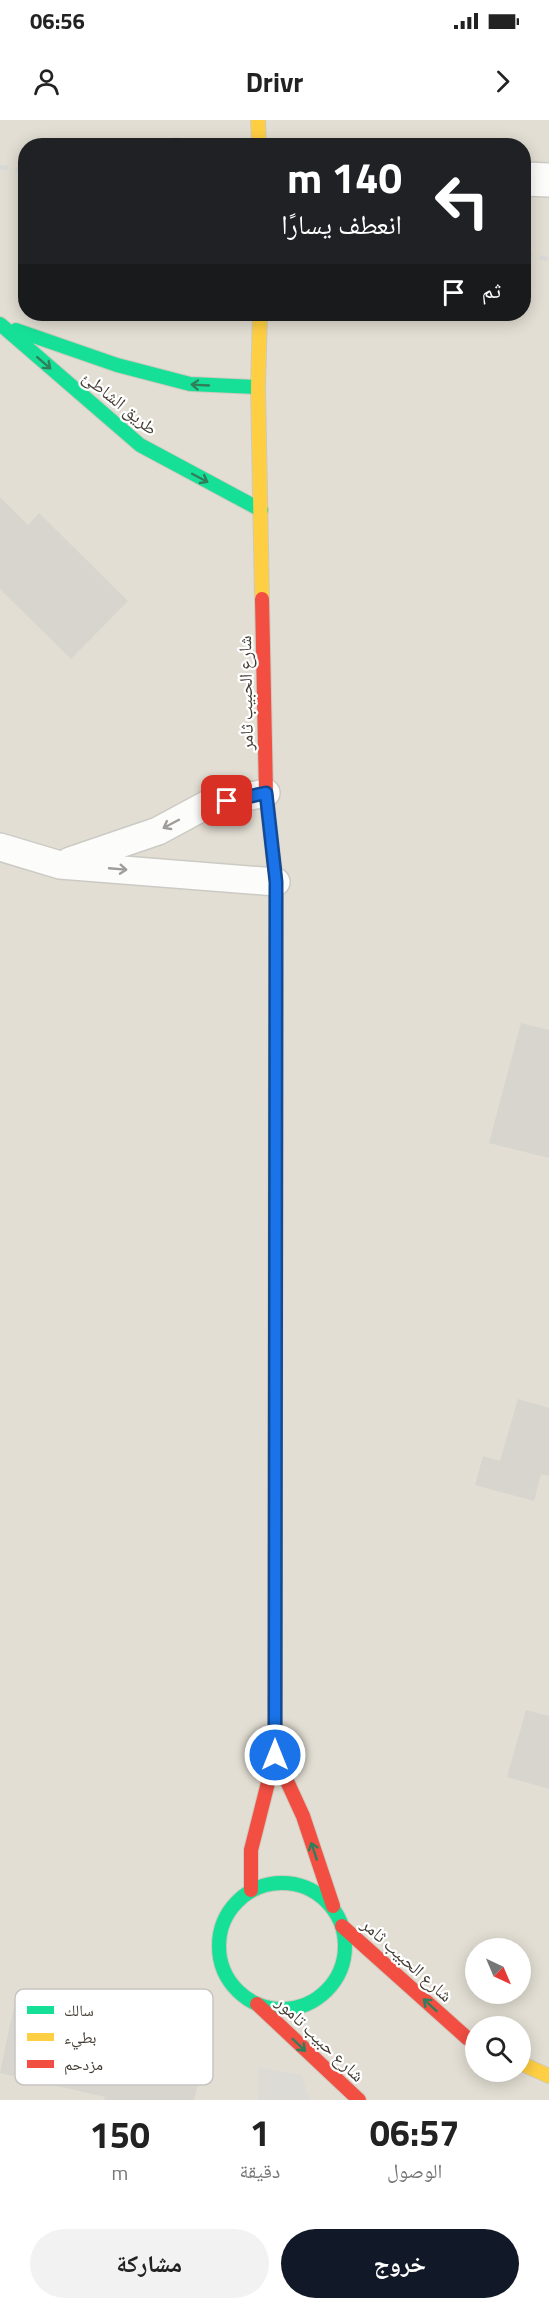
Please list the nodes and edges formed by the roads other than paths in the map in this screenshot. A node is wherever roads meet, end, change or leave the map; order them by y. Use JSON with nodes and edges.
{"nodes":[{"id":1,"x":258,"y":120,"type":"edge"},
{"id":2,"x":259,"y":138,"type":"edge"},
{"id":3,"x":531,"y":179,"type":"edge"},
{"id":4,"x":549,"y":180,"type":"edge"},
{"id":5,"x":260,"y":321,"type":"edge"},
{"id":6,"x":258,"y":387,"type":"junction"},
{"id":7,"x":261,"y":510,"type":"junction"},
{"id":8,"x":266,"y":793,"type":"junction"},
{"id":9,"x":0,"y":847,"type":"edge"},
{"id":10,"x":60,"y":865,"type":"junction"},
{"id":11,"x":276,"y":882,"type":"junction"},
{"id":12,"x":275,"y":1755,"type":"junction"},
{"id":13,"x":251,"y":1890,"type":"junction"},
{"id":14,"x":333,"y":1906,"type":"junction"},
{"id":15,"x":342,"y":1926,"type":"junction"},
{"id":16,"x":257,"y":2004,"type":"junction"},
{"id":17,"x":465,"y":2037,"type":"edge"},
{"id":18,"x":531,"y":2068,"type":"edge"},
{"id":19,"x":549,"y":2076,"type":"edge"},
{"id":20,"x":358,"y":2100,"type":"edge"}],
"edges":[{"from":1,"to":2,"type":"street"},
{"from":3,"to":4,"type":"street"},
{"from":5,"to":6,"type":"street","name":"شارع الحبيب ثامر"},
{"from":6,"to":7,"type":"street","name":"شارع الحبيب ثامر"},
{"from":6,"to":7,"type":"street","name":"طريق الشاطئ","one_way":true},
{"from":7,"to":8,"type":"street","name":"شارع الحبيب ثامر"},
{"from":8,"to":10,"type":"lane","one_way":true},
{"from":8,"to":11,"type":"street","name":"شارع الحبيب ثامر"},
{"from":9,"to":10,"type":"lane"},
{"from":10,"to":11,"type":"lane","one_way":true},
{"from":11,"to":12,"type":"street","name":"شارع الحبيب ثامر"},
{"from":12,"to":13,"type":"street","name":"شارع الحبيب ثامر"},
{"from":14,"to":12,"type":"street","name":"شارع الحبيب ثامر","one_way":true},
{"from":13,"to":14,"type":"street"},
{"from":13,"to":16,"type":"street","name":"شارع حبيب تامور"},
{"from":14,"to":15,"type":"street","name":"شارع حبيب تامور"},
{"from":15,"to":16,"type":"street","name":"شارع حبيب تامور"},
{"from":17,"to":15,"type":"street","name":"شارع الحبيب ثامر","one_way":true},
{"from":16,"to":20,"type":"street","name":"شارع حبيب تامور","one_way":true},
{"from":18,"to":19,"type":"street"}]}
